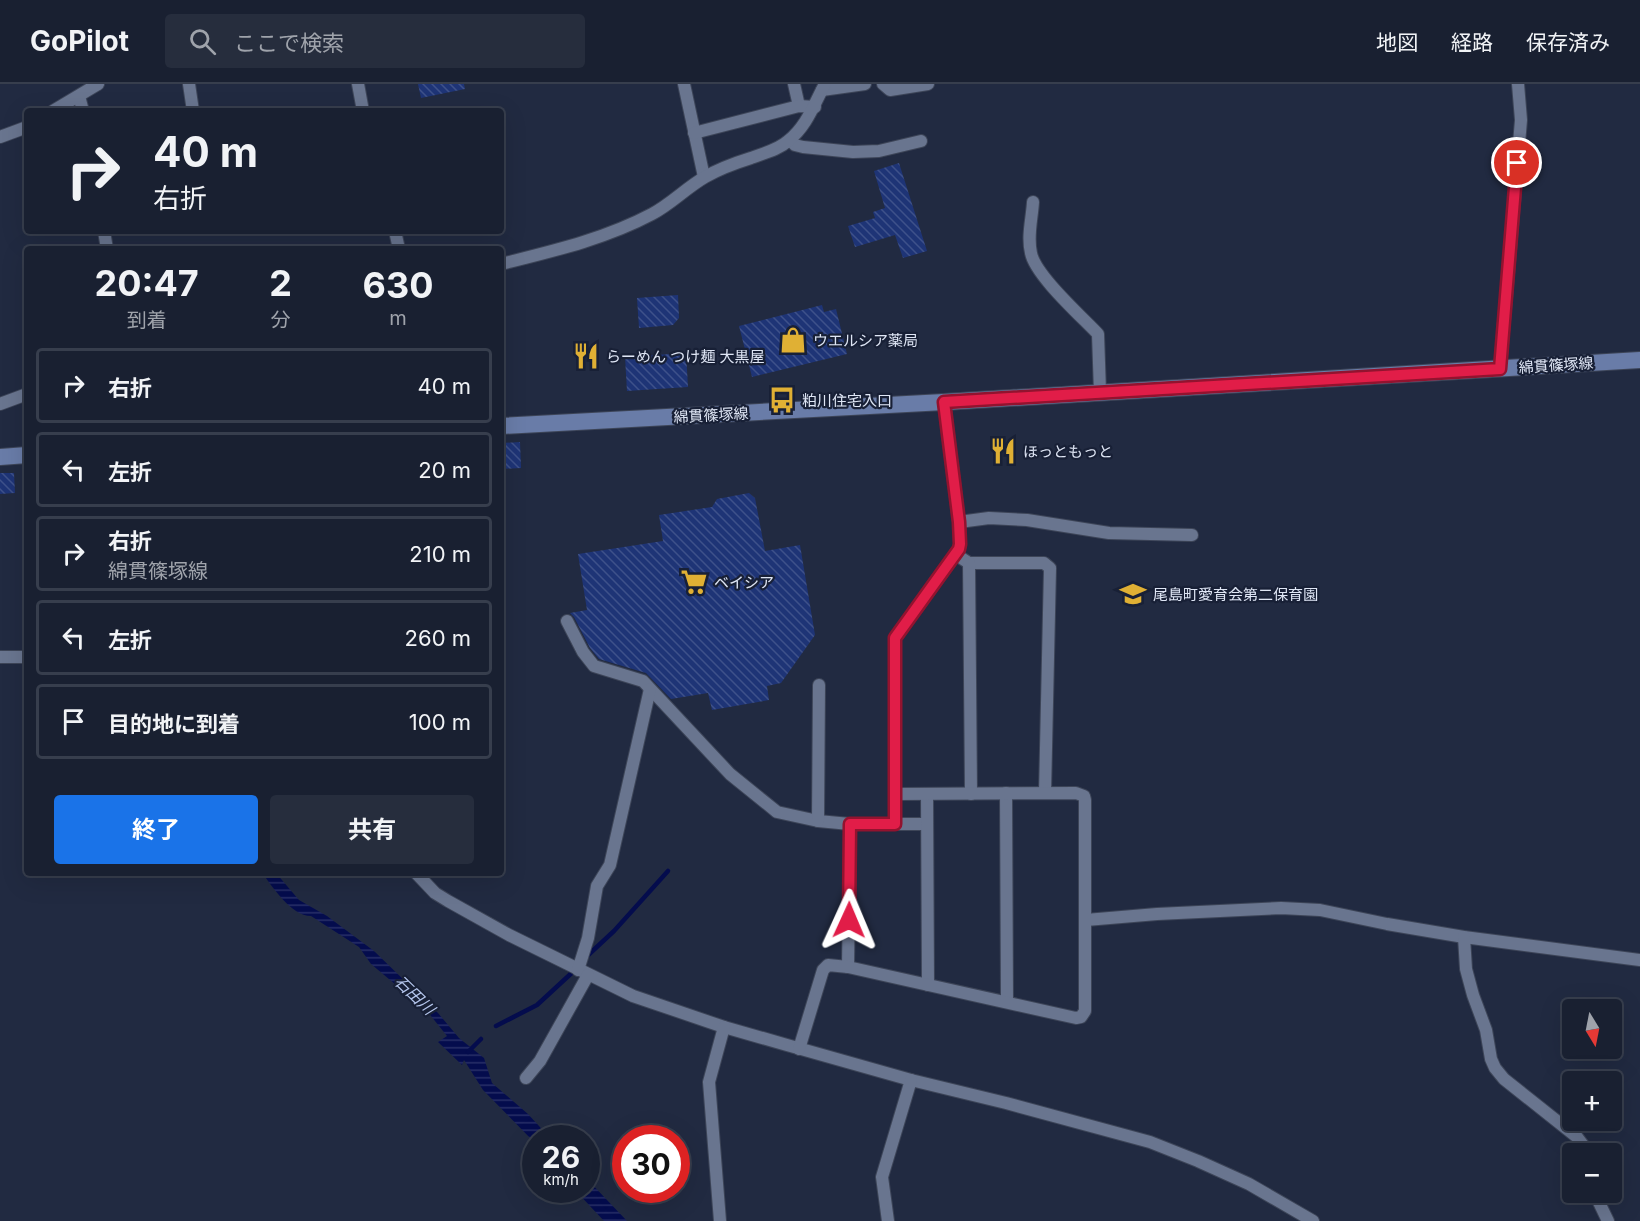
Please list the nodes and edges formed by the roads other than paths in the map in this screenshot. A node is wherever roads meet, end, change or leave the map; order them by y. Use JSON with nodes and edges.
{"nodes":[{"id":1,"x":98,"y":84,"type":"edge"},
{"id":2,"x":189,"y":84,"type":"edge"},
{"id":3,"x":358,"y":84,"type":"edge"},
{"id":4,"x":684,"y":84,"type":"edge"},
{"id":5,"x":794,"y":84,"type":"edge"},
{"id":6,"x":865,"y":84,"type":"edge"},
{"id":7,"x":883,"y":84,"type":"edge"},
{"id":8,"x":928,"y":84,"type":"edge"},
{"id":9,"x":1518,"y":84,"type":"edge"},
{"id":10,"x":823,"y":87,"type":"edge"},
{"id":11,"x":79,"y":96,"type":"junction"},
{"id":12,"x":800,"y":106,"type":"junction"},
{"id":13,"x":815,"y":107,"type":"junction"},
{"id":14,"x":57,"y":108,"type":"edge"},
{"id":15,"x":82,"y":108,"type":"edge"},
{"id":16,"x":193,"y":108,"type":"edge"},
{"id":17,"x":362,"y":108,"type":"edge"},
{"id":18,"x":24,"y":128,"type":"edge"},
{"id":19,"x":694,"y":133,"type":"junction"},
{"id":20,"x":0,"y":137,"type":"edge"},
{"id":21,"x":790,"y":140,"type":"junction"},
{"id":22,"x":921,"y":141,"type":"dead end"},
{"id":23,"x":704,"y":177,"type":"junction"},
{"id":24,"x":1033,"y":202,"type":"dead end"},
{"id":25,"x":504,"y":263,"type":"edge"},
{"id":26,"x":1640,"y":360,"type":"edge"},
{"id":27,"x":1500,"y":369,"type":"junction"},
{"id":28,"x":1100,"y":392,"type":"junction"},
{"id":29,"x":24,"y":395,"type":"edge"},
{"id":30,"x":944,"y":402,"type":"junction"},
{"id":31,"x":0,"y":404,"type":"edge"},
{"id":32,"x":504,"y":426,"type":"edge"},
{"id":33,"x":24,"y":455,"type":"edge"},
{"id":34,"x":0,"y":457,"type":"edge"},
{"id":35,"x":959,"y":522,"type":"junction"},
{"id":36,"x":1192,"y":535,"type":"dead end"},
{"id":37,"x":955,"y":554,"type":"junction"},
{"id":38,"x":969,"y":563,"type":"junction"},
{"id":39,"x":567,"y":621,"type":"dead end"},
{"id":40,"x":0,"y":657,"type":"edge"},
{"id":41,"x":24,"y":657,"type":"edge"},
{"id":42,"x":819,"y":685,"type":"dead end"},
{"id":43,"x":650,"y":688,"type":"junction"},
{"id":44,"x":1006,"y":793,"type":"junction"},
{"id":45,"x":1045,"y":793,"type":"junction"},
{"id":46,"x":896,"y":794,"type":"junction"},
{"id":47,"x":927,"y":794,"type":"junction"},
{"id":48,"x":971,"y":794,"type":"junction"},
{"id":49,"x":818,"y":821,"type":"junction"},
{"id":50,"x":850,"y":824,"type":"junction"},
{"id":51,"x":895,"y":824,"type":"junction"},
{"id":52,"x":927,"y":824,"type":"junction"},
{"id":53,"x":419,"y":876,"type":"edge"},
{"id":54,"x":1086,"y":920,"type":"junction"},
{"id":55,"x":1464,"y":937,"type":"junction"},
{"id":56,"x":1640,"y":960,"type":"edge"},
{"id":57,"x":848,"y":967,"type":"junction"},
{"id":58,"x":583,"y":972,"type":"junction"},
{"id":59,"x":928,"y":985,"type":"junction"},
{"id":60,"x":1007,"y":1002,"type":"junction"},
{"id":61,"x":724,"y":1027,"type":"junction"},
{"id":62,"x":799,"y":1049,"type":"junction"},
{"id":63,"x":526,"y":1078,"type":"dead end"},
{"id":64,"x":911,"y":1080,"type":"junction"},
{"id":65,"x":1581,"y":1143,"type":"edge"},
{"id":66,"x":1599,"y":1203,"type":"edge"},
{"id":67,"x":720,"y":1221,"type":"edge"},
{"id":68,"x":888,"y":1221,"type":"edge"},
{"id":69,"x":1312,"y":1221,"type":"edge"},
{"id":70,"x":1608,"y":1221,"type":"edge"}],
"edges":[{"from":1,"to":11,"type":"street"},
{"from":2,"to":16,"type":"street"},
{"from":3,"to":17,"type":"street"},
{"from":4,"to":19,"type":"street"},
{"from":5,"to":12,"type":"street"},
{"from":6,"to":10,"type":"street"},
{"from":7,"to":8,"type":"street"},
{"from":9,"to":27,"type":"street"},
{"from":10,"to":13,"type":"street"},
{"from":11,"to":14,"type":"street"},
{"from":11,"to":15,"type":"street"},
{"from":12,"to":13,"type":"street"},
{"from":12,"to":19,"type":"street"},
{"from":13,"to":21,"type":"street"},
{"from":18,"to":20,"type":"street"},
{"from":19,"to":23,"type":"street"},
{"from":21,"to":22,"type":"street"},
{"from":21,"to":23,"type":"street"},
{"from":23,"to":25,"type":"street"},
{"from":24,"to":28,"type":"street"},
{"from":26,"to":27,"type":"main road","name":"綿貫篠塚線"},
{"from":27,"to":28,"type":"main road","name":"綿貫篠塚線"},
{"from":28,"to":30,"type":"main road","name":"綿貫篠塚線"},
{"from":29,"to":31,"type":"street"},
{"from":30,"to":32,"type":"main road","name":"綿貫篠塚線"},
{"from":30,"to":35,"type":"street"},
{"from":33,"to":34,"type":"main road"},
{"from":35,"to":36,"type":"street"},
{"from":35,"to":37,"type":"street"},
{"from":37,"to":38,"type":"street"},
{"from":37,"to":46,"type":"street"},
{"from":38,"to":45,"type":"street"},
{"from":38,"to":48,"type":"street"},
{"from":39,"to":43,"type":"street"},
{"from":40,"to":41,"type":"street"},
{"from":42,"to":49,"type":"street"},
{"from":43,"to":49,"type":"street"},
{"from":43,"to":58,"type":"street"},
{"from":44,"to":45,"type":"street"},
{"from":44,"to":48,"type":"street"},
{"from":44,"to":60,"type":"street"},
{"from":45,"to":54,"type":"street"},
{"from":46,"to":47,"type":"street"},
{"from":46,"to":51,"type":"street"},
{"from":47,"to":48,"type":"street"},
{"from":47,"to":52,"type":"street"},
{"from":49,"to":50,"type":"street"},
{"from":50,"to":51,"type":"street"},
{"from":50,"to":57,"type":"street"},
{"from":51,"to":52,"type":"street"},
{"from":52,"to":59,"type":"street"},
{"from":53,"to":58,"type":"street"},
{"from":54,"to":55,"type":"street"},
{"from":54,"to":60,"type":"street"},
{"from":55,"to":56,"type":"street"},
{"from":55,"to":65,"type":"street"},
{"from":57,"to":59,"type":"street"},
{"from":57,"to":62,"type":"street"},
{"from":58,"to":61,"type":"street"},
{"from":58,"to":63,"type":"street"},
{"from":59,"to":60,"type":"street"},
{"from":61,"to":62,"type":"street"},
{"from":61,"to":67,"type":"street"},
{"from":62,"to":64,"type":"street"},
{"from":64,"to":68,"type":"street"},
{"from":64,"to":69,"type":"street"},
{"from":66,"to":70,"type":"street"}]}
